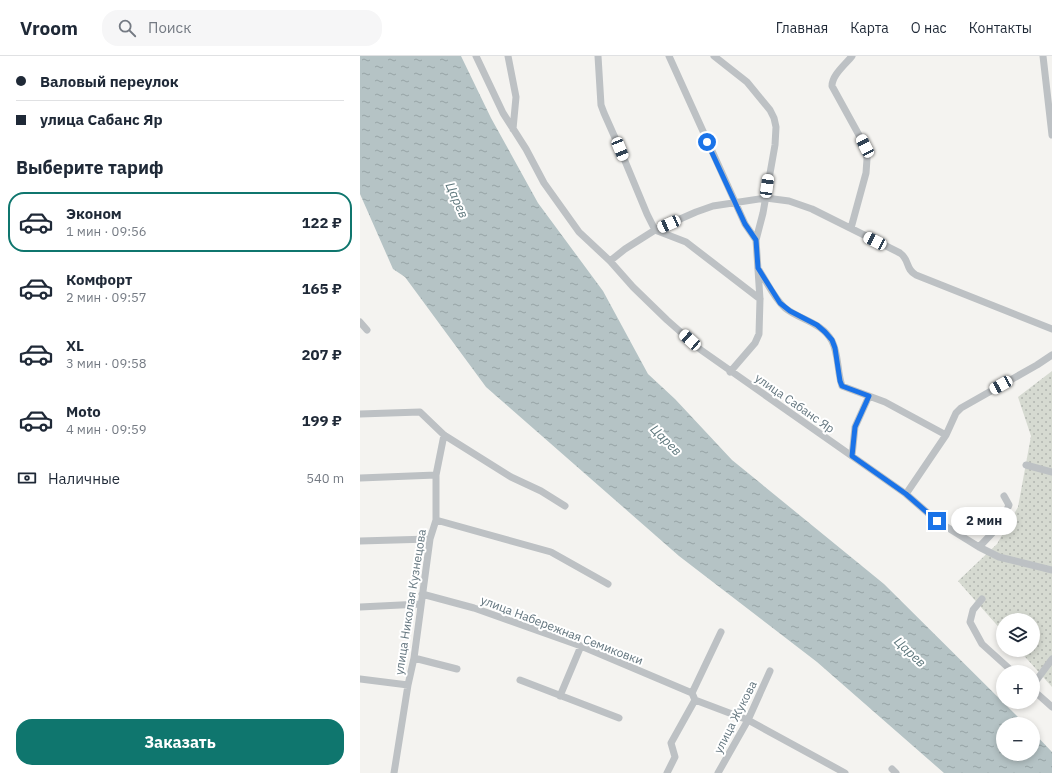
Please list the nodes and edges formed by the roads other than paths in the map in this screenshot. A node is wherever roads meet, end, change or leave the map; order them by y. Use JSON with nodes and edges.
{"nodes":[{"id":1,"x":476,"y":56,"type":"edge"},
{"id":2,"x":508,"y":56,"type":"edge"},
{"id":3,"x":598,"y":56,"type":"edge"},
{"id":4,"x":669,"y":56,"type":"edge"},
{"id":5,"x":714,"y":56,"type":"edge"},
{"id":6,"x":852,"y":56,"type":"edge"},
{"id":7,"x":1043,"y":56,"type":"edge"},
{"id":8,"x":513,"y":129,"type":"junction"},
{"id":9,"x":1052,"y":135,"type":"edge"},
{"id":10,"x":766,"y":198,"type":"junction"},
{"id":11,"x":735,"y":203,"type":"junction"},
{"id":12,"x":851,"y":228,"type":"junction"},
{"id":13,"x":655,"y":230,"type":"junction"},
{"id":14,"x":756,"y":240,"type":"junction"},
{"id":15,"x":610,"y":261,"type":"junction"},
{"id":16,"x":758,"y":268,"type":"junction"},
{"id":17,"x":760,"y":298,"type":"junction"},
{"id":18,"x":360,"y":322,"type":"edge"},
{"id":19,"x":1052,"y":328,"type":"edge"},
{"id":20,"x":367,"y":330,"type":"dead end"},
{"id":21,"x":1052,"y":355,"type":"edge"},
{"id":22,"x":730,"y":372,"type":"junction"},
{"id":23,"x":869,"y":396,"type":"junction"},
{"id":24,"x":360,"y":414,"type":"edge"},
{"id":25,"x":946,"y":434,"type":"junction"},
{"id":26,"x":444,"y":435,"type":"junction"},
{"id":27,"x":852,"y":456,"type":"junction"},
{"id":28,"x":1026,"y":465,"type":"dead end"},
{"id":29,"x":1052,"y":472,"type":"edge"},
{"id":30,"x":436,"y":475,"type":"junction"},
{"id":31,"x":360,"y":478,"type":"edge"},
{"id":32,"x":906,"y":494,"type":"junction"},
{"id":33,"x":1004,"y":496,"type":"dead end"},
{"id":34,"x":565,"y":506,"type":"dead end"},
{"id":35,"x":436,"y":520,"type":"junction"},
{"id":36,"x":430,"y":538,"type":"junction"},
{"id":37,"x":360,"y":541,"type":"edge"},
{"id":38,"x":978,"y":547,"type":"junction"},
{"id":39,"x":1052,"y":570,"type":"edge"},
{"id":40,"x":608,"y":584,"type":"dead end"},
{"id":41,"x":422,"y":594,"type":"junction"},
{"id":42,"x":982,"y":599,"type":"dead end"},
{"id":43,"x":421,"y":604,"type":"junction"},
{"id":44,"x":360,"y":607,"type":"edge"},
{"id":45,"x":721,"y":632,"type":"dead end"},
{"id":46,"x":581,"y":646,"type":"junction"},
{"id":47,"x":414,"y":658,"type":"junction"},
{"id":48,"x":1052,"y":658,"type":"edge"},
{"id":49,"x":1005,"y":665,"type":"edge"},
{"id":50,"x":457,"y":669,"type":"dead end"},
{"id":51,"x":770,"y":671,"type":"dead end"},
{"id":52,"x":1040,"y":675,"type":"edge"},
{"id":53,"x":360,"y":679,"type":"edge"},
{"id":54,"x":520,"y":680,"type":"dead end"},
{"id":55,"x":408,"y":685,"type":"junction"},
{"id":56,"x":692,"y":693,"type":"junction"},
{"id":57,"x":560,"y":696,"type":"junction"},
{"id":58,"x":1040,"y":696,"type":"edge"},
{"id":59,"x":695,"y":700,"type":"junction"},
{"id":60,"x":1052,"y":707,"type":"edge"},
{"id":61,"x":619,"y":718,"type":"dead end"},
{"id":62,"x":748,"y":720,"type":"junction"},
{"id":63,"x":394,"y":773,"type":"edge"},
{"id":64,"x":667,"y":773,"type":"edge"},
{"id":65,"x":718,"y":773,"type":"edge"},
{"id":66,"x":845,"y":773,"type":"edge"}],
"edges":[{"from":1,"to":8,"type":"street","name":"улица Сабанс Яр"},
{"from":2,"to":8,"type":"street"},
{"from":3,"to":13,"type":"street"},
{"from":4,"to":11,"type":"street"},
{"from":5,"to":10,"type":"street"},
{"from":6,"to":12,"type":"street"},
{"from":7,"to":9,"type":"street"},
{"from":8,"to":15,"type":"street","name":"улица Сабанс Яр"},
{"from":10,"to":11,"type":"street"},
{"from":10,"to":12,"type":"street"},
{"from":10,"to":14,"type":"street"},
{"from":11,"to":13,"type":"street"},
{"from":11,"to":14,"type":"street"},
{"from":12,"to":19,"type":"street"},
{"from":13,"to":15,"type":"street"},
{"from":13,"to":17,"type":"street"},
{"from":14,"to":16,"type":"street"},
{"from":15,"to":22,"type":"street","name":"улица Сабанс Яр"},
{"from":16,"to":17,"type":"street"},
{"from":16,"to":23,"type":"street"},
{"from":17,"to":22,"type":"street"},
{"from":18,"to":20,"type":"street"},
{"from":21,"to":25,"type":"street"},
{"from":22,"to":27,"type":"street","name":"улица Сабанс Яр"},
{"from":23,"to":25,"type":"street"},
{"from":23,"to":27,"type":"street"},
{"from":24,"to":26,"type":"street"},
{"from":25,"to":32,"type":"street"},
{"from":26,"to":30,"type":"street","name":"улица Николая Кузнецова"},
{"from":26,"to":34,"type":"street"},
{"from":27,"to":32,"type":"street","name":"улица Сабанс Яр"},
{"from":28,"to":29,"type":"street"},
{"from":30,"to":31,"type":"street"},
{"from":30,"to":35,"type":"street","name":"улица Николая Кузнецова"},
{"from":32,"to":38,"type":"street","name":"улица Сабанс Яр"},
{"from":33,"to":38,"type":"street"},
{"from":35,"to":36,"type":"street","name":"улица Николая Кузнецова"},
{"from":35,"to":40,"type":"street"},
{"from":36,"to":37,"type":"street"},
{"from":36,"to":41,"type":"street","name":"улица Николая Кузнецова"},
{"from":38,"to":39,"type":"street","name":"улица Сабанс Яр"},
{"from":41,"to":43,"type":"street","name":"улица Николая Кузнецова"},
{"from":41,"to":46,"type":"street","name":"улица Набережная Семиковки"},
{"from":42,"to":49,"type":"street"},
{"from":43,"to":44,"type":"street"},
{"from":43,"to":47,"type":"street","name":"улица Николая Кузнецова"},
{"from":45,"to":56,"type":"street"},
{"from":46,"to":56,"type":"street","name":"улица Набережная Семиковки"},
{"from":46,"to":57,"type":"street"},
{"from":47,"to":50,"type":"street"},
{"from":47,"to":55,"type":"street","name":"улица Николая Кузнецова"},
{"from":48,"to":52,"type":"street"},
{"from":51,"to":62,"type":"street","name":"улица Жукова"},
{"from":53,"to":55,"type":"street"},
{"from":54,"to":57,"type":"street"},
{"from":55,"to":63,"type":"street","name":"улица Николая Кузнецова"},
{"from":56,"to":59,"type":"street"},
{"from":57,"to":61,"type":"street"},
{"from":58,"to":60,"type":"street"},
{"from":59,"to":62,"type":"street"},
{"from":59,"to":64,"type":"street"},
{"from":62,"to":65,"type":"street","name":"улица Жукова"},
{"from":62,"to":66,"type":"street"}]}
